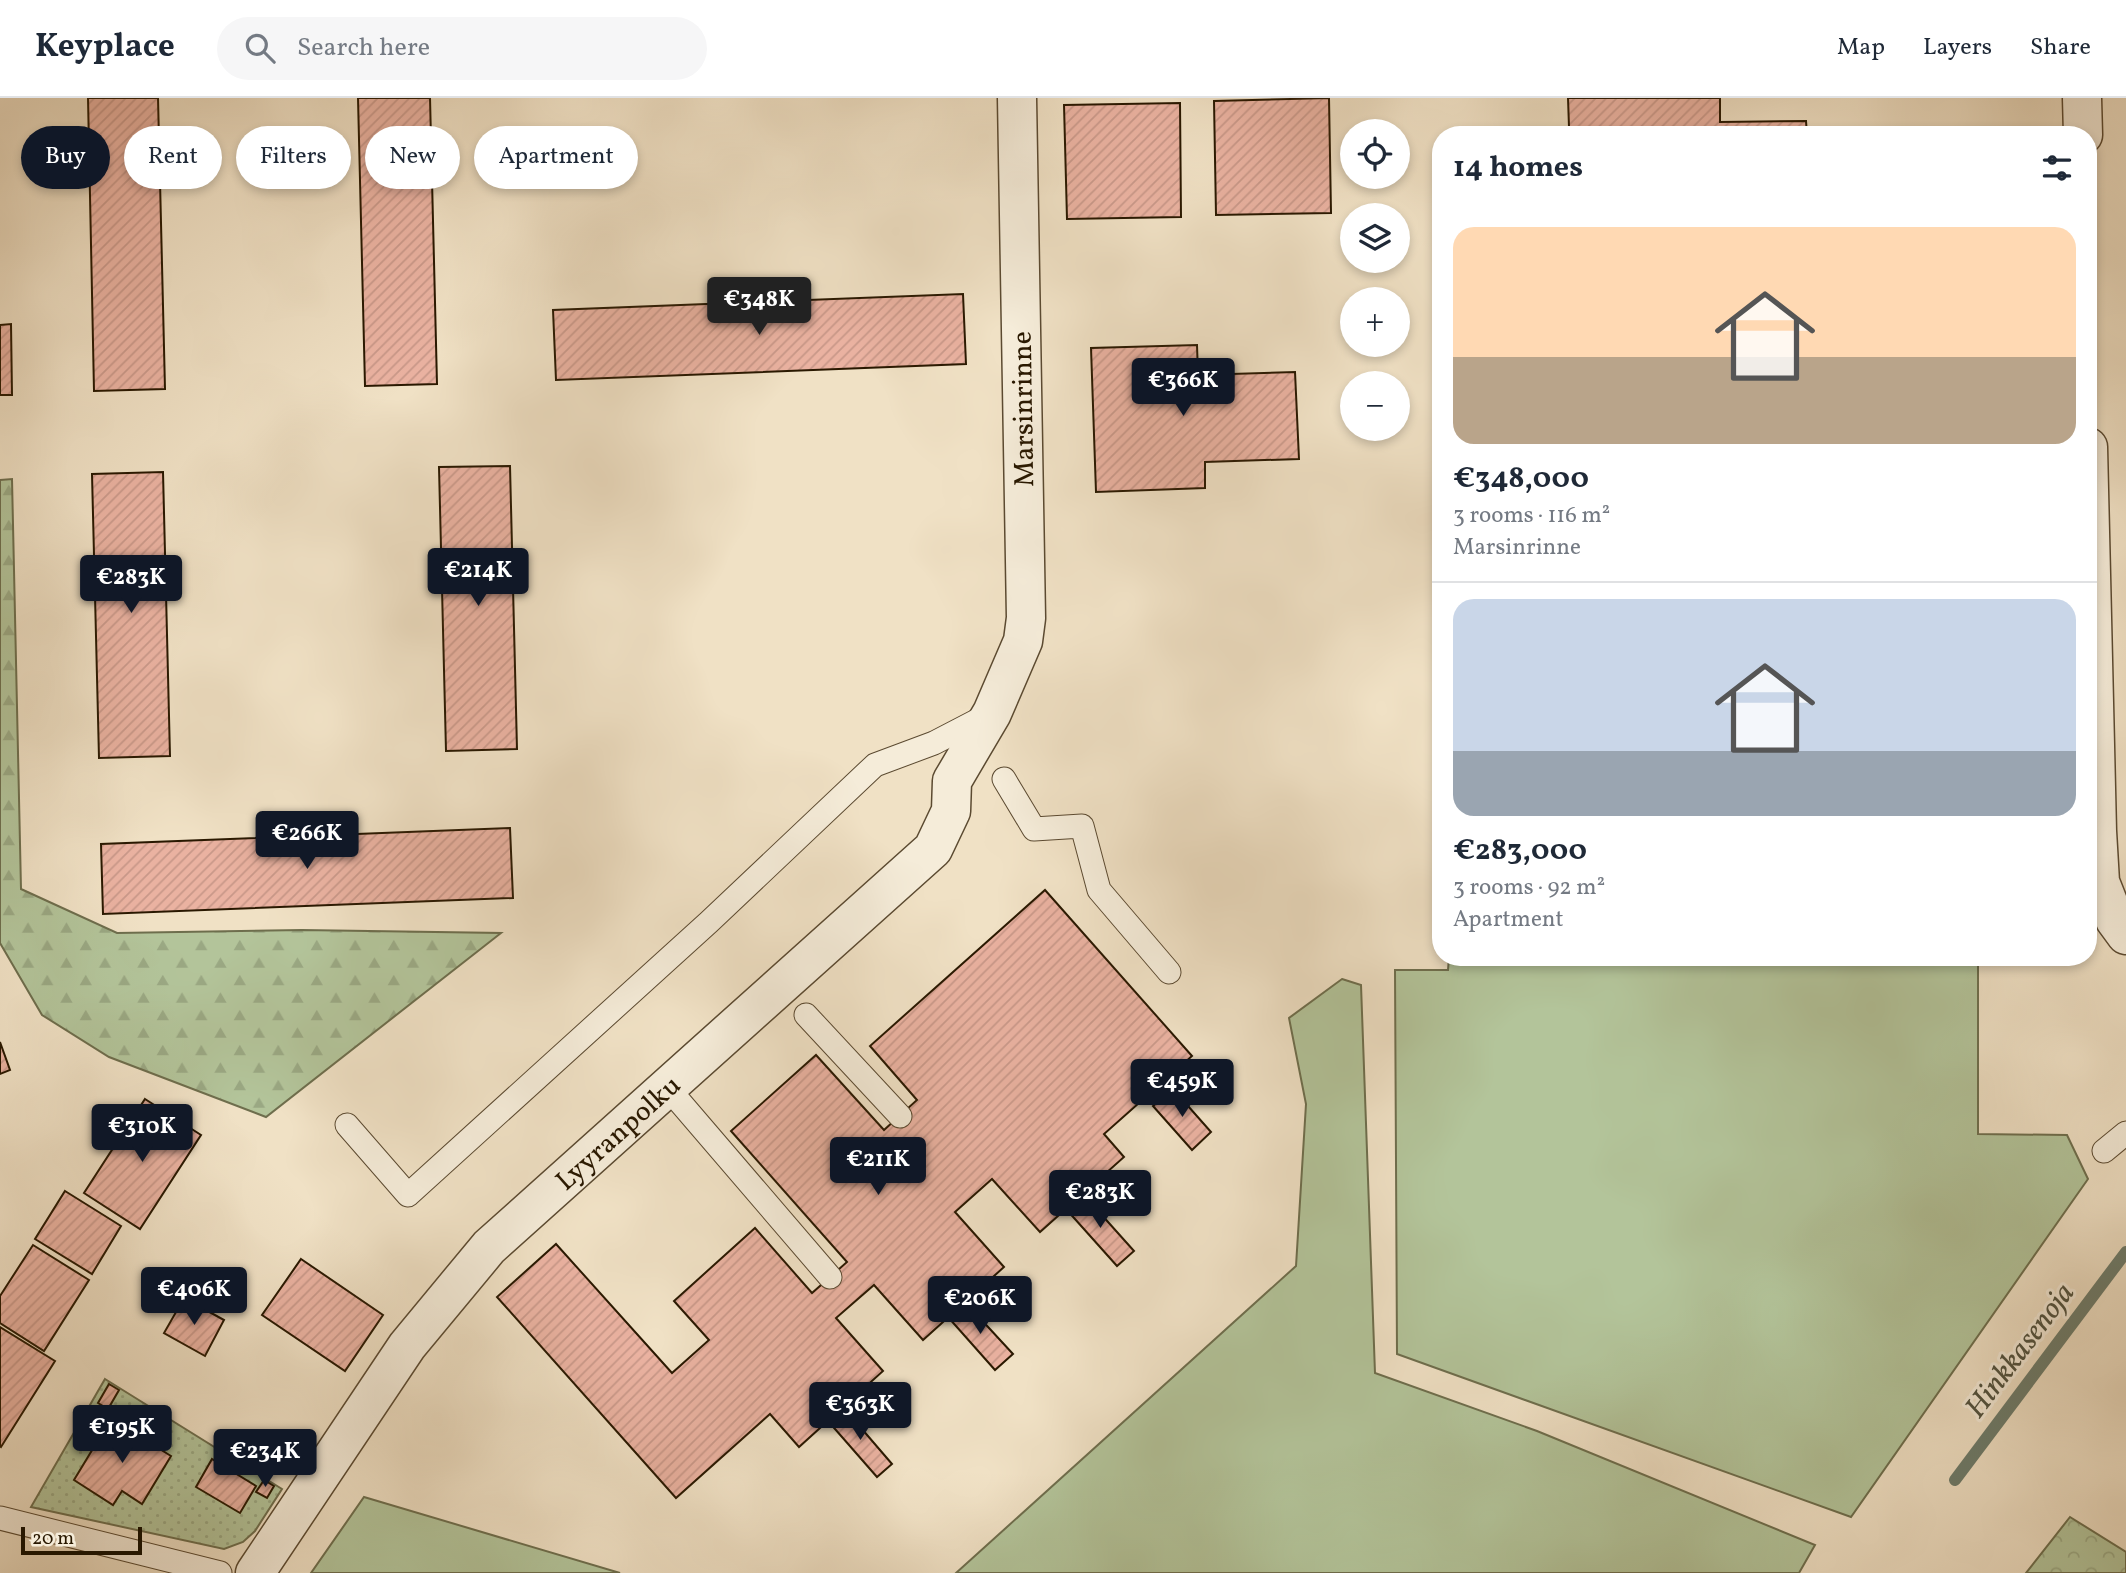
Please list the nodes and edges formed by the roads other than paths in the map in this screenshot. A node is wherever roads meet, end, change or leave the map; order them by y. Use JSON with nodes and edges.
{"nodes":[{"id":1,"x":1017,"y":98,"type":"edge"},
{"id":2,"x":2082,"y":98,"type":"edge"},
{"id":3,"x":2082,"y":126,"type":"edge"},
{"id":4,"x":992,"y":713,"type":"junction"},
{"id":5,"x":1003,"y":779,"type":"dead end"},
{"id":6,"x":2097,"y":831,"type":"edge"},
{"id":7,"x":2126,"y":935,"type":"edge"},
{"id":8,"x":1169,"y":972,"type":"dead end"},
{"id":9,"x":806,"y":1015,"type":"dead end"},
{"id":10,"x":667,"y":1087,"type":"junction"},
{"id":11,"x":900,"y":1116,"type":"dead end"},
{"id":12,"x":347,"y":1125,"type":"dead end"},
{"id":13,"x":2126,"y":1133,"type":"edge"},
{"id":14,"x":2104,"y":1151,"type":"dead end"},
{"id":15,"x":831,"y":1277,"type":"dead end"},
{"id":16,"x":0,"y":1518,"type":"edge"},
{"id":17,"x":220,"y":1573,"type":"edge"},
{"id":18,"x":255,"y":1573,"type":"edge"}],
"edges":[{"from":1,"to":4,"type":"street","name":"Marsinrinne"},
{"from":2,"to":3,"type":"street"},
{"from":4,"to":10,"type":"street","name":"Lyyranpolku"},
{"from":4,"to":12,"type":"lane"},
{"from":5,"to":8,"type":"lane"},
{"from":6,"to":7,"type":"street"},
{"from":9,"to":11,"type":"lane"},
{"from":10,"to":15,"type":"lane"},
{"from":10,"to":18,"type":"street","name":"Lyyranpolku"},
{"from":13,"to":14,"type":"lane"},
{"from":16,"to":17,"type":"lane"}]}
